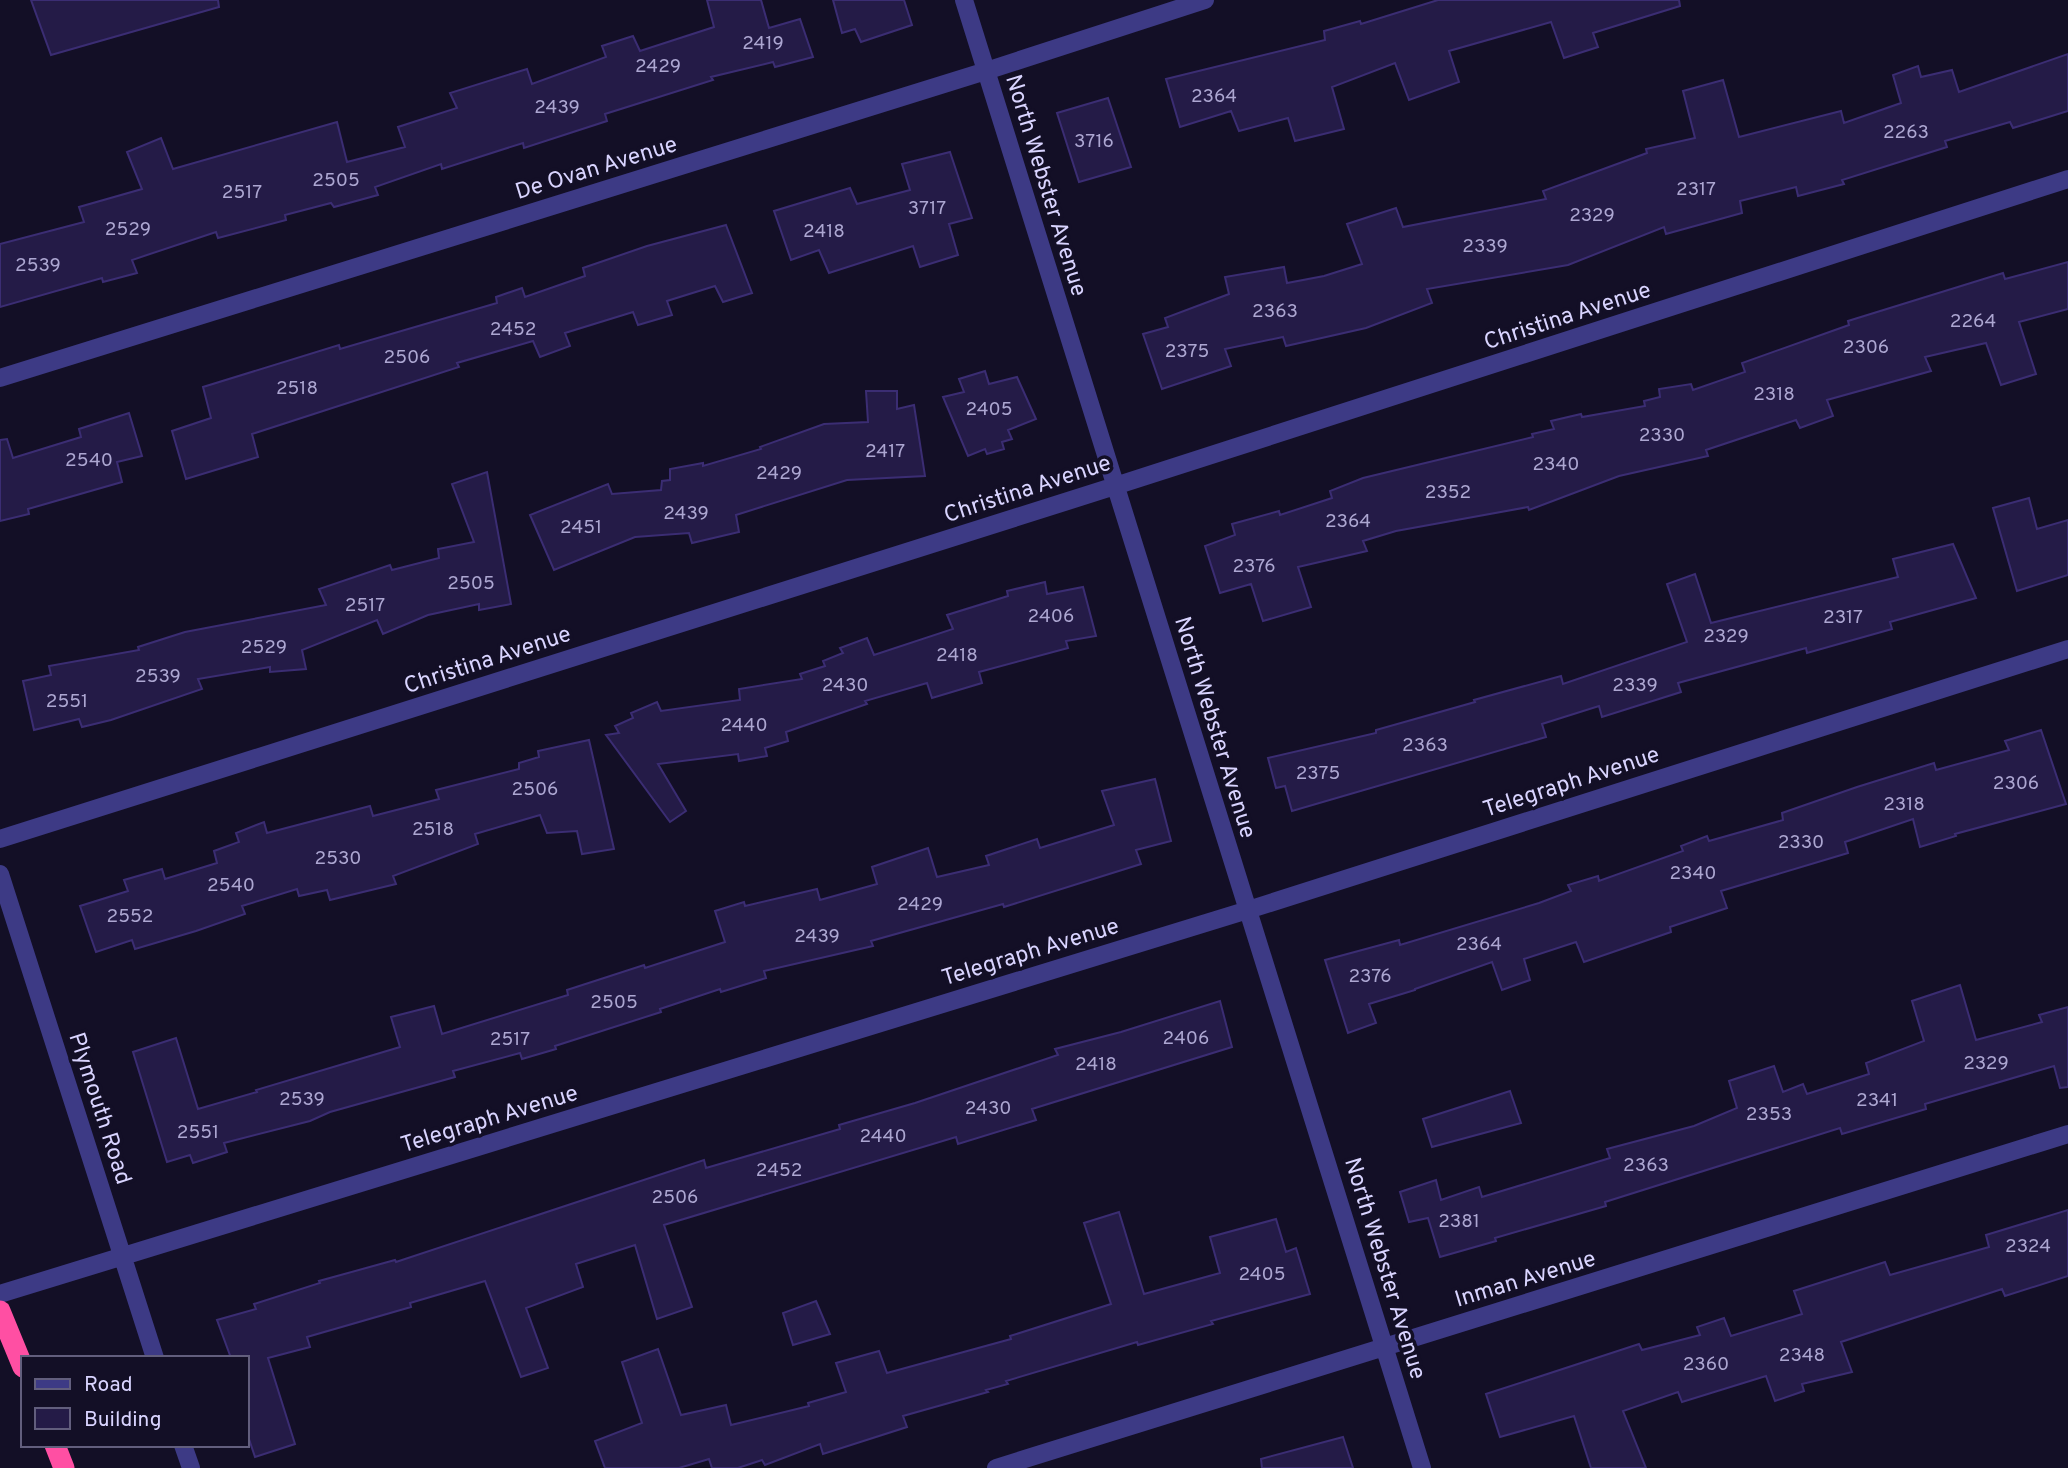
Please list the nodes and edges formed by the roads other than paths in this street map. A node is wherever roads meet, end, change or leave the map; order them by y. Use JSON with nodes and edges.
{"nodes":[{"id":1,"x":964,"y":0,"type":"edge"},
{"id":2,"x":1205,"y":0,"type":"edge"},
{"id":3,"x":986,"y":71,"type":"junction"},
{"id":4,"x":2068,"y":179,"type":"edge"},
{"id":5,"x":0,"y":378,"type":"edge"},
{"id":6,"x":1115,"y":486,"type":"junction"},
{"id":7,"x":2068,"y":649,"type":"edge"},
{"id":8,"x":0,"y":839,"type":"edge"},
{"id":9,"x":0,"y":874,"type":"edge"},
{"id":10,"x":1248,"y":910,"type":"junction"},
{"id":11,"x":2068,"y":1134,"type":"edge"},
{"id":12,"x":122,"y":1257,"type":"junction"},
{"id":13,"x":2,"y":1299,"type":"edge"},
{"id":14,"x":1385,"y":1348,"type":"junction"},
{"id":15,"x":154,"y":1356,"type":"edge"},
{"id":16,"x":21,"y":1361,"type":"edge"},
{"id":17,"x":56,"y":1447,"type":"edge"},
{"id":18,"x":184,"y":1447,"type":"edge"},
{"id":19,"x":64,"y":1468,"type":"edge"},
{"id":20,"x":191,"y":1468,"type":"edge"},
{"id":21,"x":996,"y":1468,"type":"edge"},
{"id":22,"x":1422,"y":1468,"type":"edge"}],
"edges":[{"from":1,"to":3,"type":"street","name":"North Webster Avenue"},
{"from":2,"to":3,"type":"street","name":"De Ovan Avenue"},
{"from":3,"to":5,"type":"street","name":"De Ovan Avenue"},
{"from":3,"to":6,"type":"street","name":"North Webster Avenue"},
{"from":4,"to":6,"type":"street","name":"Christina Avenue"},
{"from":6,"to":8,"type":"street","name":"Christina Avenue"},
{"from":6,"to":10,"type":"street","name":"North Webster Avenue"},
{"from":7,"to":10,"type":"street","name":"Telegraph Avenue"},
{"from":9,"to":12,"type":"street","name":"Plymouth Road"},
{"from":10,"to":12,"type":"street","name":"Telegraph Avenue"},
{"from":10,"to":14,"type":"street","name":"North Webster Avenue"},
{"from":11,"to":14,"type":"street","name":"Inman Avenue"},
{"from":12,"to":13,"type":"street","name":"Telegraph Avenue"},
{"from":12,"to":15,"type":"street","name":"Plymouth Road"},
{"from":13,"to":16,"type":"highway"},
{"from":14,"to":21,"type":"street","name":"Inman Avenue"},
{"from":14,"to":22,"type":"street","name":"North Webster Avenue"},
{"from":17,"to":19,"type":"highway"},
{"from":18,"to":20,"type":"street"}]}
